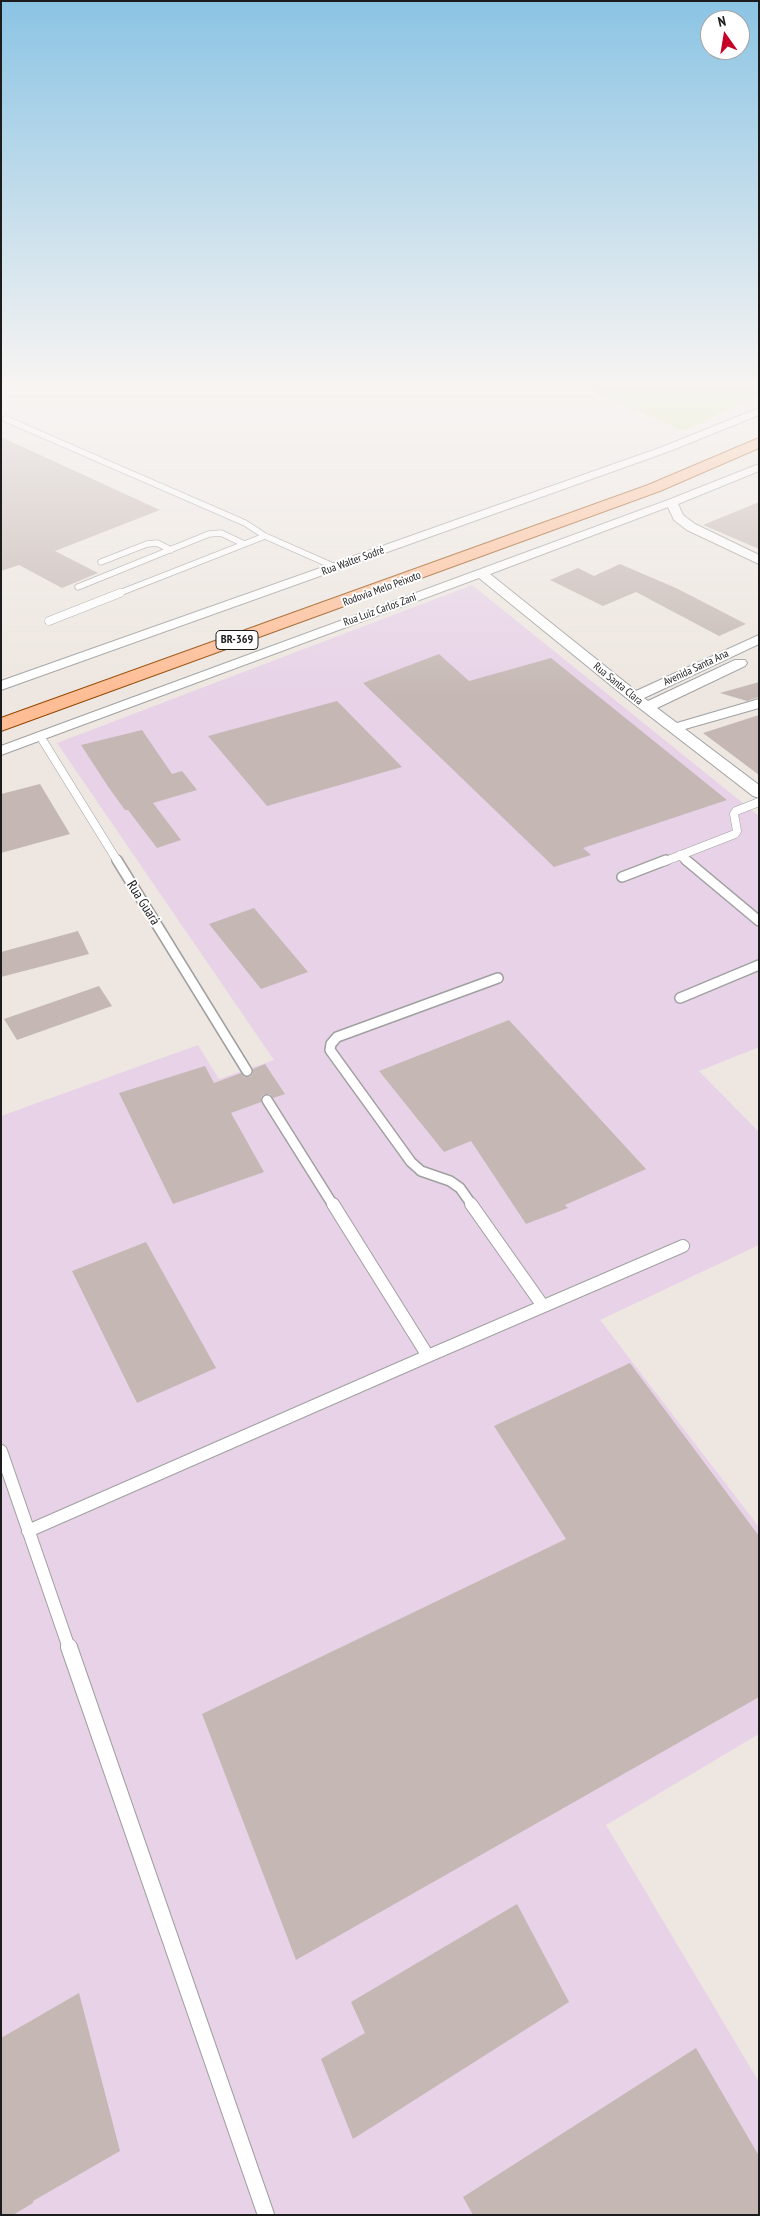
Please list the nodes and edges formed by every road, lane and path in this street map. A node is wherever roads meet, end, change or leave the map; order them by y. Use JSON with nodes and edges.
{"nodes":[{"id":1,"x":168,"y":489,"type":"edge"},
{"id":2,"x":553,"y":489,"type":"edge"},
{"id":3,"x":618,"y":489,"type":"edge"},
{"id":4,"x":650,"y":489,"type":"edge"},
{"id":5,"x":703,"y":489,"type":"edge"},
{"id":6,"x":672,"y":502,"type":"junction"},
{"id":7,"x":266,"y":536,"type":"junction"},
{"id":8,"x":244,"y":544,"type":"junction"},
{"id":9,"x":171,"y":550,"type":"junction"},
{"id":10,"x":759,"y":560,"type":"edge"},
{"id":11,"x":101,"y":562,"type":"dead end"},
{"id":12,"x":335,"y":567,"type":"junction"},
{"id":13,"x":481,"y":573,"type":"junction"},
{"id":14,"x":78,"y":587,"type":"dead end"},
{"id":15,"x":50,"y":621,"type":"dead end"},
{"id":16,"x":759,"y":640,"type":"edge"},
{"id":17,"x":759,"y":654,"type":"edge"},
{"id":18,"x":1,"y":686,"type":"edge"},
{"id":19,"x":634,"y":697,"type":"junction"},
{"id":20,"x":759,"y":702,"type":"edge"},
{"id":21,"x":647,"y":708,"type":"junction"},
{"id":22,"x":1,"y":714,"type":"edge"},
{"id":23,"x":1,"y":725,"type":"edge"},
{"id":24,"x":674,"y":728,"type":"junction"},
{"id":25,"x":40,"y":736,"type":"junction"},
{"id":26,"x":1,"y":751,"type":"edge"},
{"id":27,"x":759,"y":793,"type":"edge"},
{"id":28,"x":759,"y":802,"type":"edge"},
{"id":29,"x":680,"y":855,"type":"junction"},
{"id":30,"x":622,"y":877,"type":"dead end"},
{"id":31,"x":759,"y":921,"type":"edge"},
{"id":32,"x":759,"y":965,"type":"edge"},
{"id":33,"x":498,"y":978,"type":"dead end"},
{"id":34,"x":680,"y":998,"type":"dead end"},
{"id":35,"x":247,"y":1071,"type":"dead end"},
{"id":36,"x":267,"y":1100,"type":"dead end"},
{"id":37,"x":683,"y":1246,"type":"dead end"},
{"id":38,"x":543,"y":1306,"type":"junction"},
{"id":39,"x":428,"y":1356,"type":"junction"},
{"id":40,"x":1,"y":1451,"type":"edge"},
{"id":41,"x":28,"y":1530,"type":"junction"},
{"id":42,"x":266,"y":2215,"type":"edge"}],
"edges":[{"from":1,"to":7,"type":"lane"},
{"from":2,"to":12,"type":"street","name":"Rua Walter Sodré"},
{"from":3,"to":22,"type":"main road","name":"Rodovia Melo Peixoto","number":"BR-369"},
{"from":4,"to":23,"type":"main road","name":"Rodovia Melo Peixoto","number":"BR-369"},
{"from":5,"to":6,"type":"street","name":"Rua Luiz Carlos Zani"},
{"from":6,"to":10,"type":"street"},
{"from":6,"to":13,"type":"street","name":"Rua Luiz Carlos Zani"},
{"from":7,"to":8,"type":"lane"},
{"from":7,"to":12,"type":"lane"},
{"from":8,"to":9,"type":"lane"},
{"from":8,"to":15,"type":"lane"},
{"from":9,"to":11,"type":"lane"},
{"from":9,"to":14,"type":"lane"},
{"from":12,"to":18,"type":"street","name":"Rua Walter Sodré"},
{"from":13,"to":19,"type":"street","name":"Rua Santa Clara"},
{"from":13,"to":25,"type":"street","name":"Rua Luiz Carlos Zani"},
{"from":16,"to":19,"type":"street","name":"Avenida Santa Ana"},
{"from":17,"to":21,"type":"street","name":"Avenida Santa Ana"},
{"from":19,"to":21,"type":"street","name":"Rua Santa Clara"},
{"from":20,"to":24,"type":"street"},
{"from":21,"to":24,"type":"street","name":"Rua Santa Clara"},
{"from":24,"to":27,"type":"street","name":"Rua Santa Clara"},
{"from":25,"to":26,"type":"street","name":"Rua Luiz Carlos Zani"},
{"from":25,"to":35,"type":"lane","name":"Rua Guará"},
{"from":28,"to":29,"type":"lane"},
{"from":29,"to":30,"type":"lane"},
{"from":29,"to":31,"type":"lane"},
{"from":32,"to":34,"type":"lane"},
{"from":33,"to":38,"type":"lane"},
{"from":36,"to":39,"type":"lane"},
{"from":37,"to":38,"type":"lane"},
{"from":38,"to":39,"type":"lane"},
{"from":39,"to":41,"type":"lane"},
{"from":40,"to":41,"type":"lane"},
{"from":41,"to":42,"type":"lane"}]}
